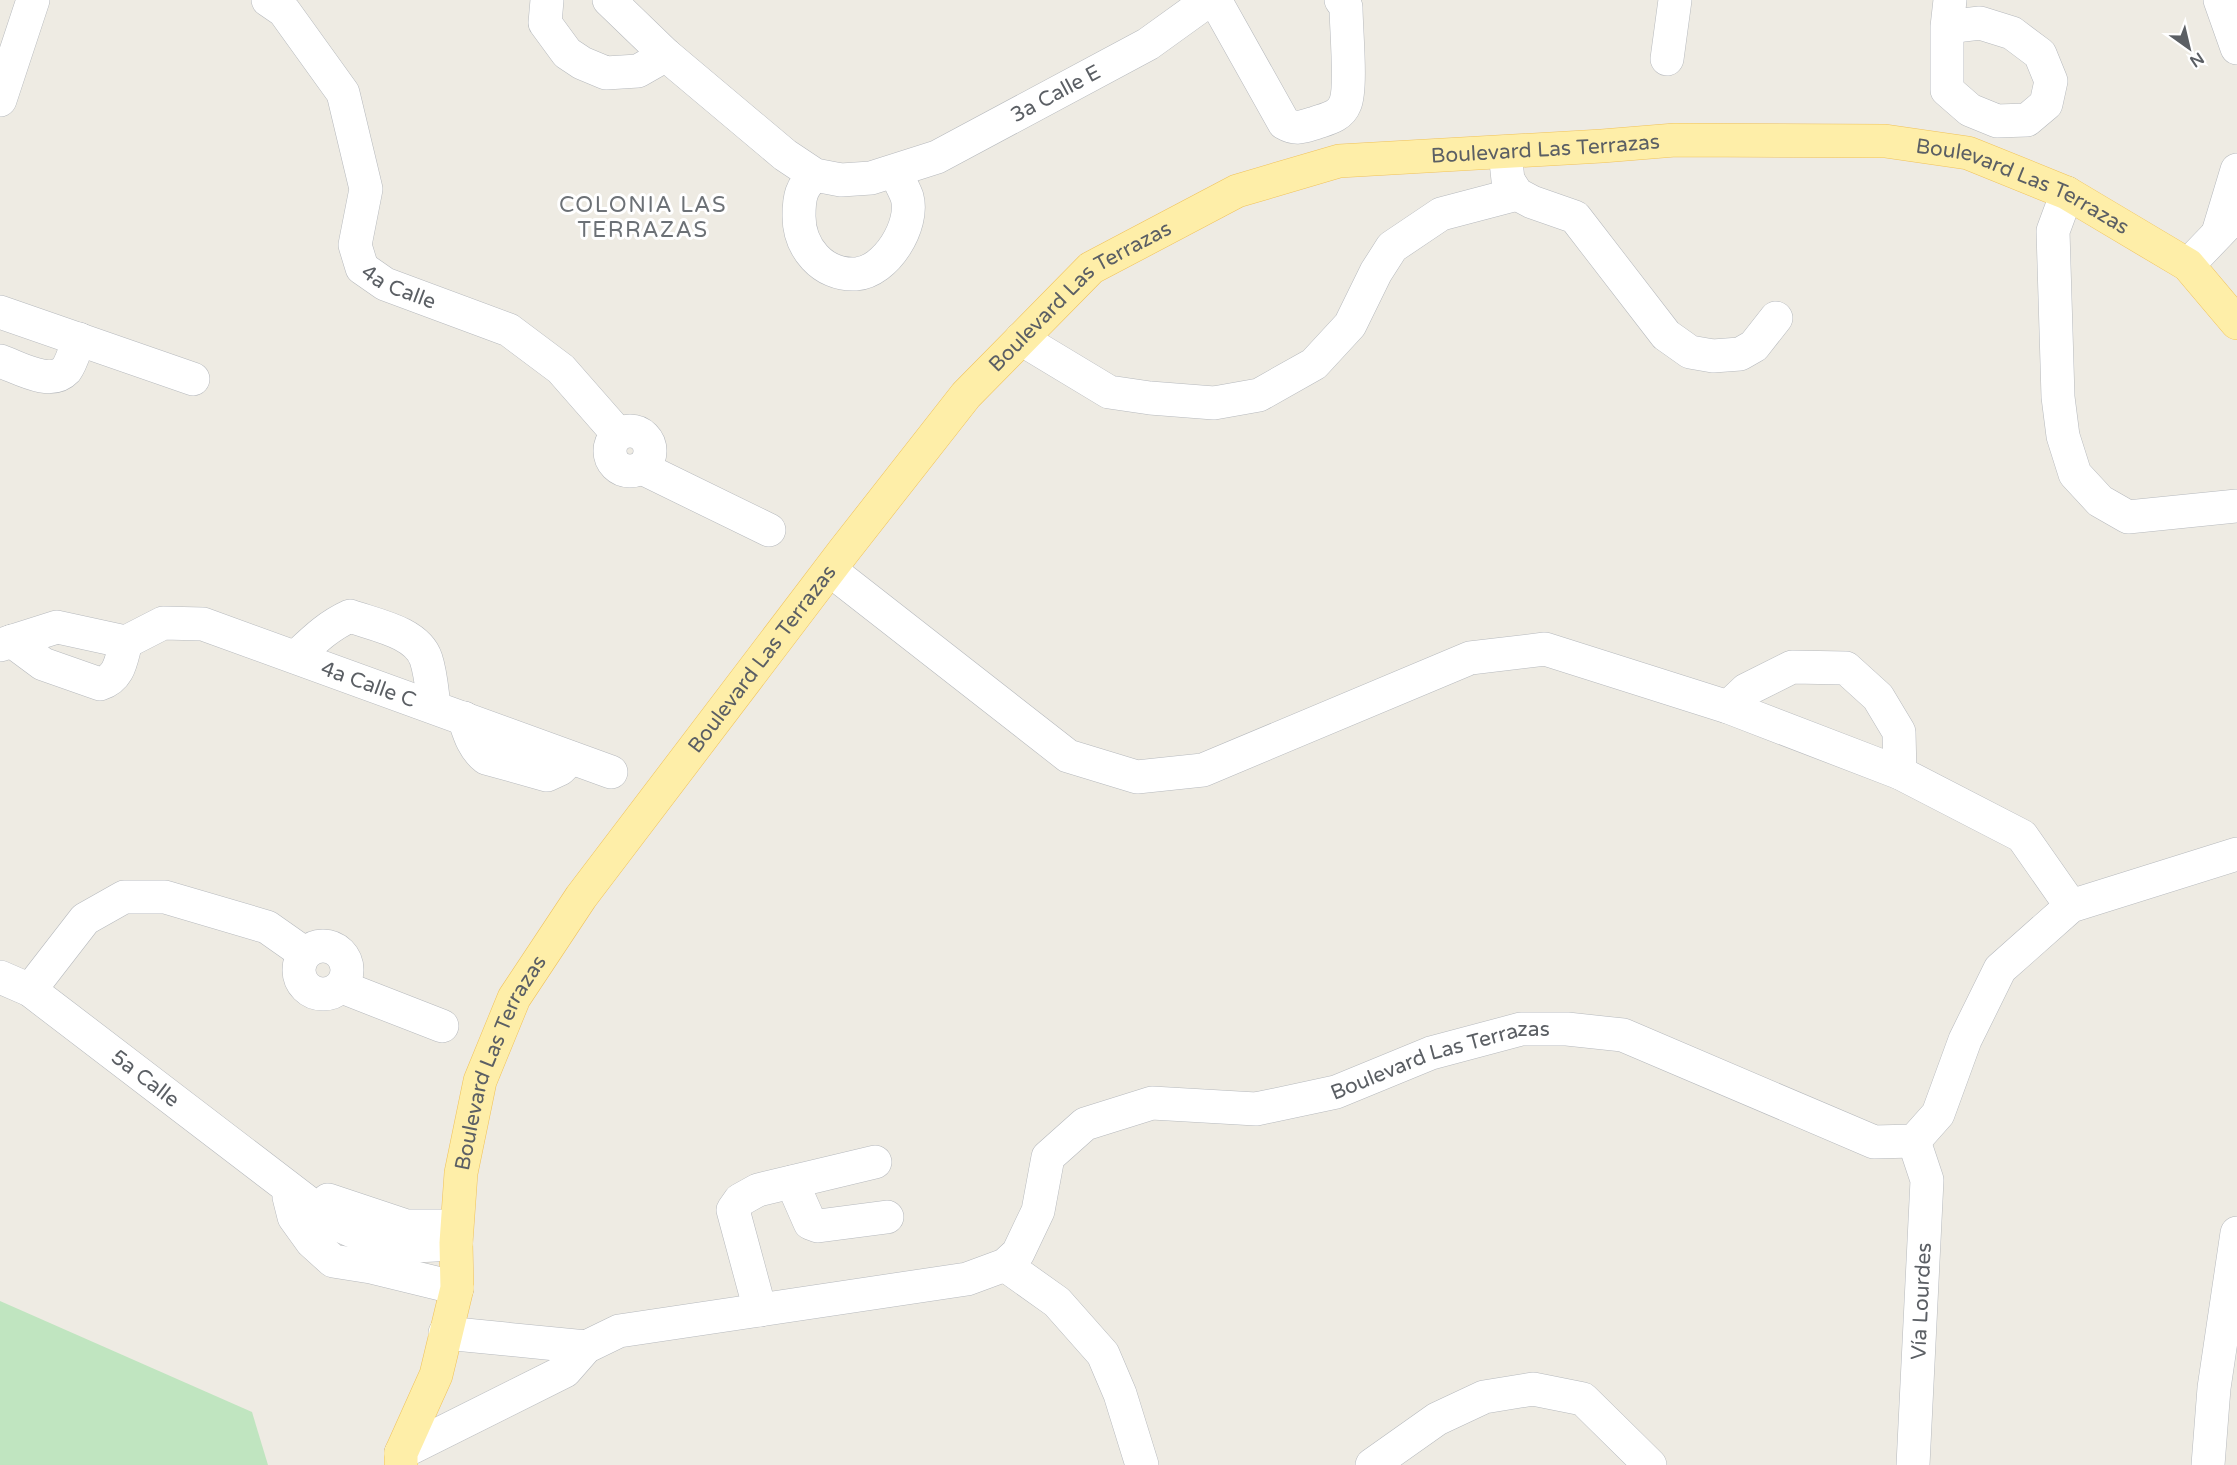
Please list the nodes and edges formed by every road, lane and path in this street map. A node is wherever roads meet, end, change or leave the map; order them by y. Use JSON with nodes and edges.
{"nodes":[{"id":1,"x":33,"y":0,"type":"edge"},
{"id":2,"x":268,"y":0,"type":"edge"},
{"id":3,"x":548,"y":0,"type":"edge"},
{"id":4,"x":609,"y":0,"type":"edge"},
{"id":5,"x":1209,"y":0,"type":"edge"},
{"id":6,"x":1215,"y":0,"type":"edge"},
{"id":7,"x":1341,"y":0,"type":"edge"},
{"id":8,"x":1675,"y":0,"type":"edge"},
{"id":9,"x":2220,"y":0,"type":"edge"},
{"id":10,"x":2237,"y":48,"type":"edge"},
{"id":11,"x":666,"y":55,"type":"junction"},
{"id":12,"x":1667,"y":59,"type":"dead end"},
{"id":13,"x":0,"y":100,"type":"edge"},
{"id":14,"x":1505,"y":152,"type":"junction"},
{"id":15,"x":2237,"y":170,"type":"edge"},
{"id":16,"x":895,"y":172,"type":"junction"},
{"id":17,"x":815,"y":175,"type":"junction"},
{"id":18,"x":2067,"y":193,"type":"junction"},
{"id":19,"x":1517,"y":194,"type":"junction"},
{"id":20,"x":2228,"y":224,"type":"edge"},
{"id":21,"x":2188,"y":265,"type":"junction"},
{"id":22,"x":0,"y":312,"type":"edge"},
{"id":23,"x":1776,"y":318,"type":"dead end"},
{"id":24,"x":2237,"y":323,"type":"edge"},
{"id":25,"x":79,"y":339,"type":"junction"},
{"id":26,"x":1021,"y":339,"type":"junction"},
{"id":27,"x":0,"y":361,"type":"edge"},
{"id":28,"x":194,"y":379,"type":"dead end"},
{"id":29,"x":2237,"y":506,"type":"edge"},
{"id":30,"x":769,"y":530,"type":"dead end"},
{"id":31,"x":830,"y":570,"type":"junction"},
{"id":32,"x":126,"y":642,"type":"junction"},
{"id":33,"x":6,"y":643,"type":"edge"},
{"id":34,"x":297,"y":656,"type":"junction"},
{"id":35,"x":1728,"y":707,"type":"junction"},
{"id":36,"x":449,"y":712,"type":"junction"},
{"id":37,"x":611,"y":772,"type":"dead end"},
{"id":38,"x":1900,"y":772,"type":"junction"},
{"id":39,"x":2237,"y":854,"type":"edge"},
{"id":40,"x":2071,"y":906,"type":"junction"},
{"id":41,"x":0,"y":977,"type":"edge"},
{"id":42,"x":30,"y":990,"type":"junction"},
{"id":43,"x":442,"y":1026,"type":"dead end"},
{"id":44,"x":1914,"y":1141,"type":"junction"},
{"id":45,"x":875,"y":1162,"type":"dead end"},
{"id":46,"x":792,"y":1182,"type":"junction"},
{"id":47,"x":296,"y":1194,"type":"junction"},
{"id":48,"x":887,"y":1217,"type":"dead end"},
{"id":49,"x":2237,"y":1233,"type":"edge"},
{"id":50,"x":456,"y":1234,"type":"junction"},
{"id":51,"x":1005,"y":1265,"type":"junction"},
{"id":52,"x":457,"y":1288,"type":"junction"},
{"id":53,"x":760,"y":1310,"type":"junction"},
{"id":54,"x":445,"y":1333,"type":"junction"},
{"id":55,"x":586,"y":1347,"type":"junction"},
{"id":56,"x":401,"y":1459,"type":"edge"},
{"id":57,"x":1142,"y":1465,"type":"edge"},
{"id":58,"x":1372,"y":1465,"type":"edge"},
{"id":59,"x":1650,"y":1465,"type":"edge"},
{"id":60,"x":1913,"y":1465,"type":"edge"},
{"id":61,"x":2208,"y":1465,"type":"edge"}],
"edges":[{"from":1,"to":13,"type":"street"},
{"from":2,"to":30,"type":"street","name":"4a Calle"},
{"from":3,"to":11,"type":"street"},
{"from":4,"to":11,"type":"street","name":"3a Calle E"},
{"from":5,"to":16,"type":"street","name":"3a Calle E"},
{"from":6,"to":7,"type":"street"},
{"from":8,"to":12,"type":"street"},
{"from":9,"to":10,"type":"street"},
{"from":11,"to":17,"type":"street","name":"3a Calle E"},
{"from":14,"to":18,"type":"main road","name":"Boulevard Las Terrazas"},
{"from":14,"to":19,"type":"street"},
{"from":14,"to":26,"type":"main road","name":"Boulevard Las Terrazas"},
{"from":15,"to":20,"type":"street"},
{"from":16,"to":17,"type":"street","name":"3a Calle E"},
{"from":16,"to":17,"type":"street"},
{"from":18,"to":21,"type":"main road","name":"Boulevard Las Terrazas"},
{"from":18,"to":29,"type":"street"},
{"from":19,"to":23,"type":"street"},
{"from":19,"to":26,"type":"street"},
{"from":20,"to":21,"type":"street"},
{"from":21,"to":24,"type":"main road","name":"Boulevard Las Terrazas"},
{"from":22,"to":25,"type":"street"},
{"from":25,"to":27,"type":"street"},
{"from":25,"to":28,"type":"street"},
{"from":26,"to":31,"type":"main road","name":"Boulevard Las Terrazas"},
{"from":31,"to":35,"type":"street"},
{"from":31,"to":50,"type":"main road","name":"Boulevard Las Terrazas"},
{"from":32,"to":33,"type":"street"},
{"from":32,"to":33,"type":"street"},
{"from":32,"to":34,"type":"street","name":"4a Calle C"},
{"from":34,"to":36,"type":"street","name":"4a Calle C"},
{"from":34,"to":36,"type":"street"},
{"from":35,"to":38,"type":"street"},
{"from":35,"to":38,"type":"street"},
{"from":36,"to":37,"type":"street","name":"4a Calle C"},
{"from":38,"to":40,"type":"street"},
{"from":39,"to":40,"type":"street"},
{"from":40,"to":44,"type":"street"},
{"from":41,"to":42,"type":"street","name":"5a Calle"},
{"from":42,"to":43,"type":"street"},
{"from":42,"to":47,"type":"street","name":"5a Calle"},
{"from":44,"to":51,"type":"street","name":"Boulevard Las Terrazas"},
{"from":44,"to":60,"type":"street","name":"Vía Lourdes"},
{"from":45,"to":46,"type":"street"},
{"from":46,"to":48,"type":"street"},
{"from":46,"to":53,"type":"street"},
{"from":47,"to":50,"type":"street","name":"5a Calle"},
{"from":47,"to":52,"type":"street"},
{"from":49,"to":61,"type":"street"},
{"from":50,"to":52,"type":"main road","name":"Boulevard Las Terrazas"},
{"from":51,"to":53,"type":"street","name":"Boulevard Las Terrazas"},
{"from":51,"to":57,"type":"street"},
{"from":52,"to":54,"type":"main road","name":"Boulevard Las Terrazas"},
{"from":53,"to":55,"type":"street","name":"Boulevard Las Terrazas"},
{"from":54,"to":55,"type":"street"},
{"from":54,"to":56,"type":"main road","name":"Boulevard Las Terrazas"},
{"from":55,"to":56,"type":"street","name":"Boulevard Las Terrazas"},
{"from":58,"to":59,"type":"street"}]}
